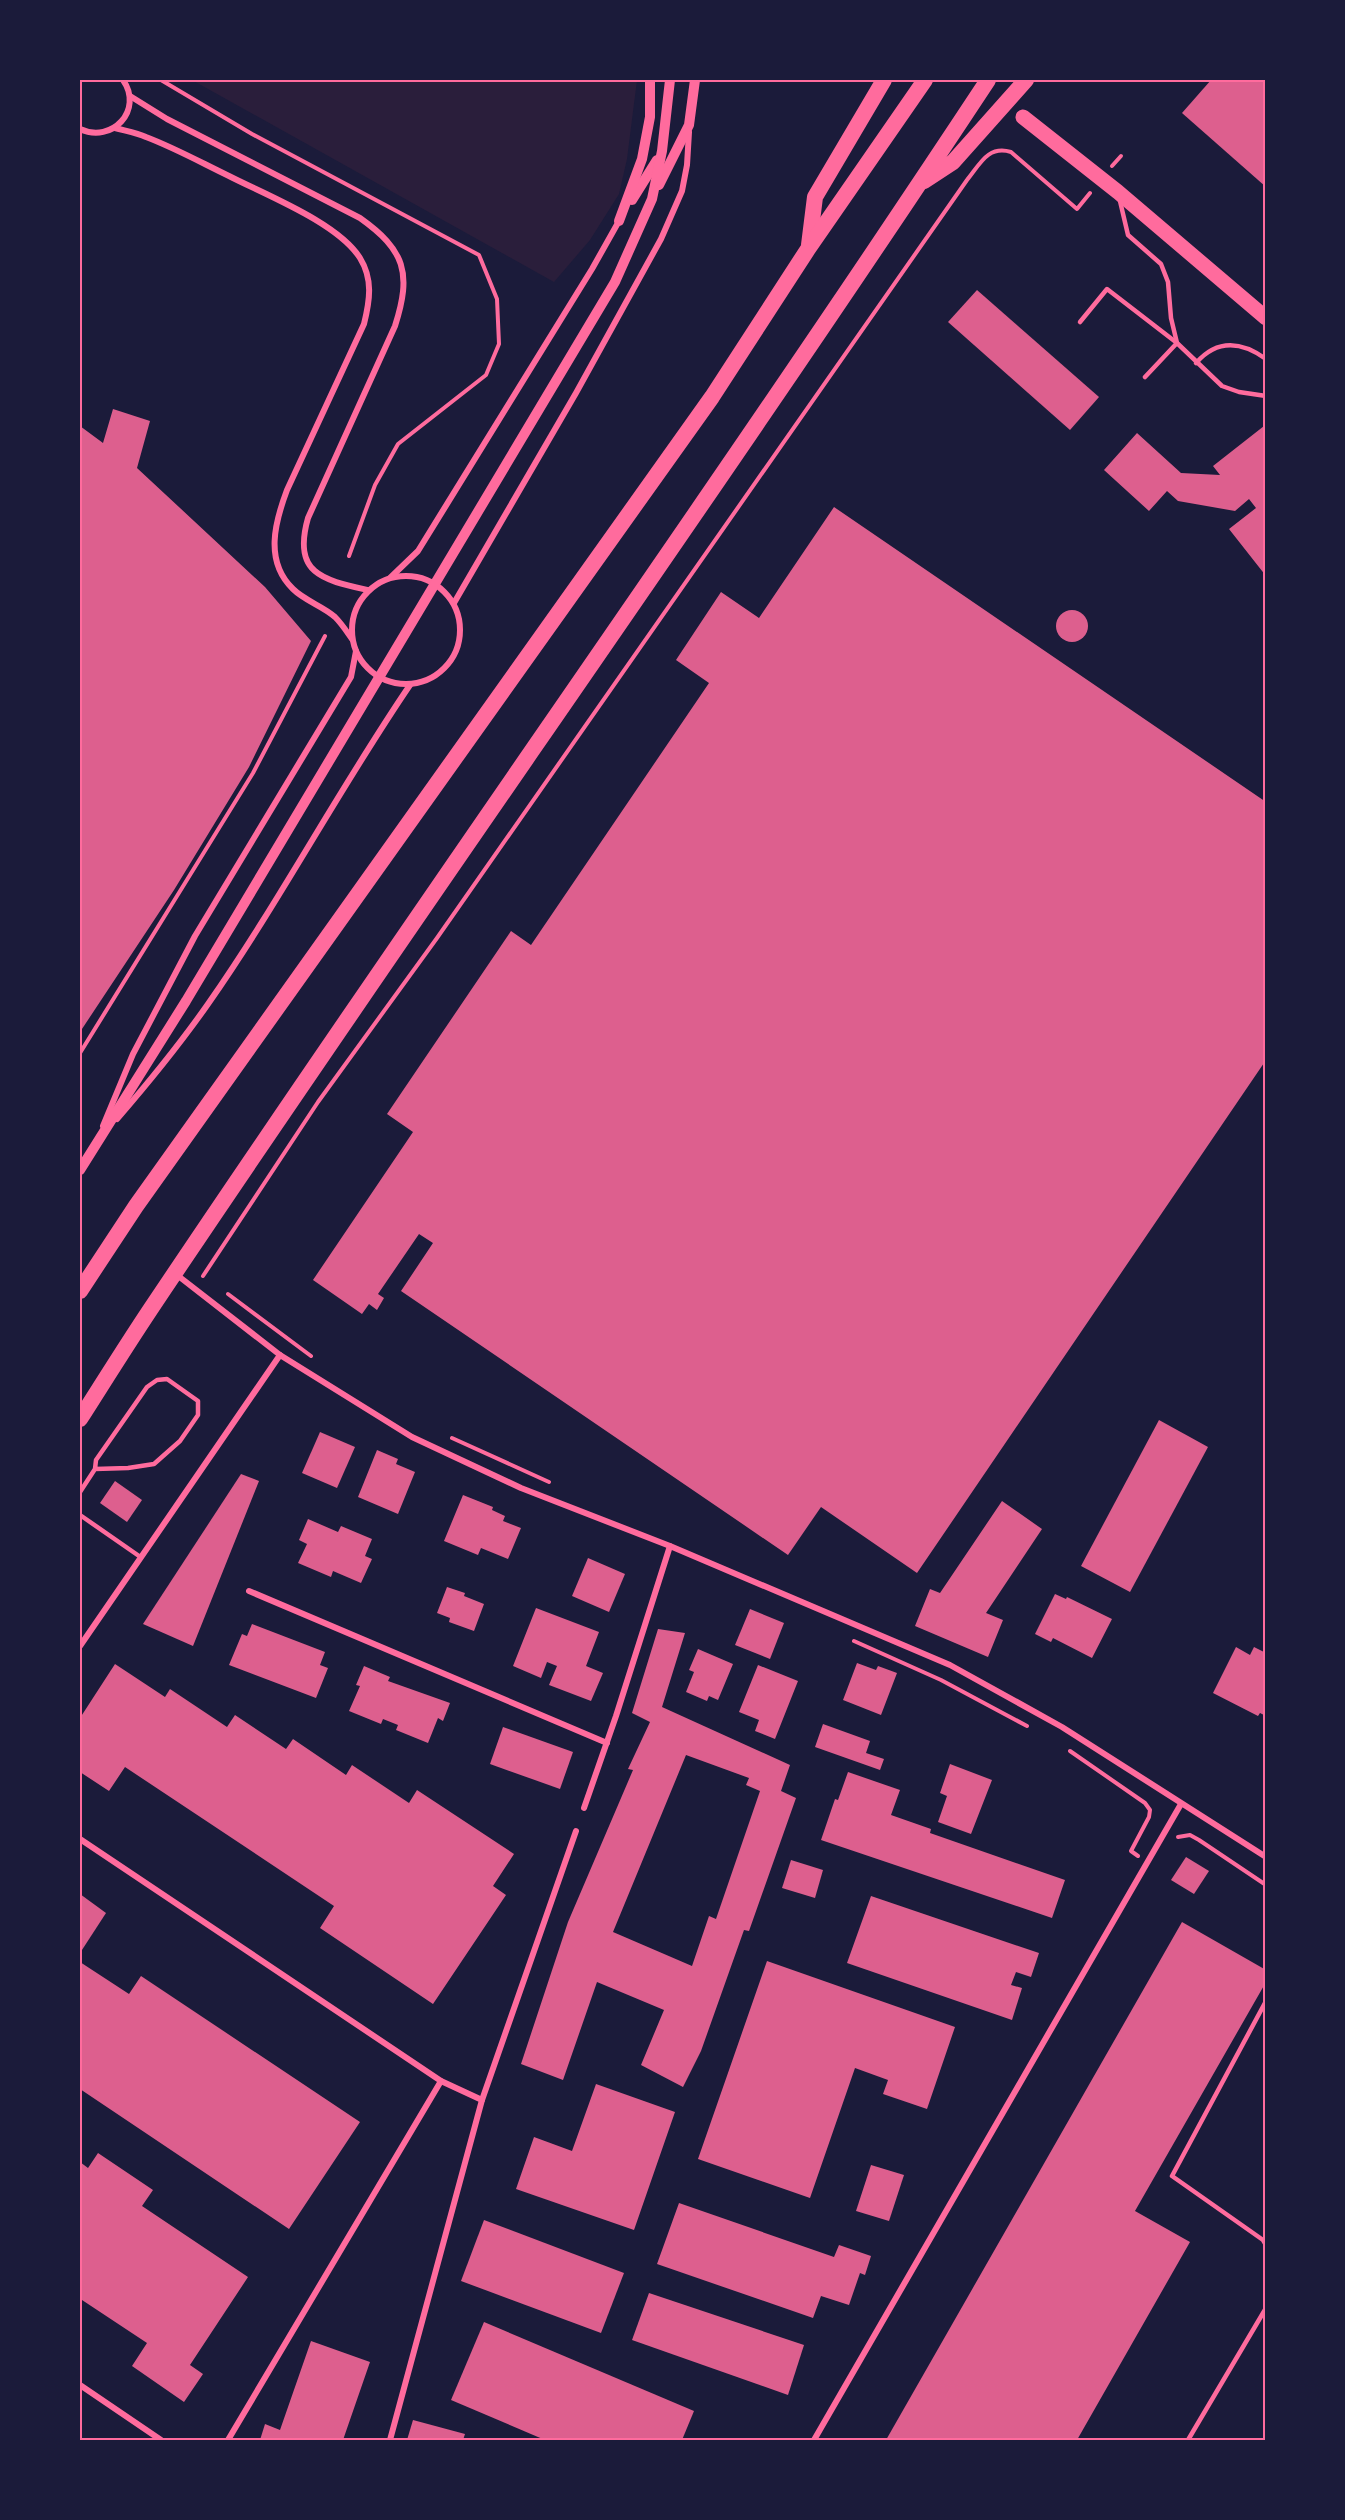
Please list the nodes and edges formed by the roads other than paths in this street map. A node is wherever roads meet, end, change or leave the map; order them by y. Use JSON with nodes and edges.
{"nodes":[{"id":1,"x":123,"y":80,"type":"edge"},
{"id":2,"x":650,"y":80,"type":"edge"},
{"id":3,"x":670,"y":80,"type":"edge"},
{"id":4,"x":695,"y":80,"type":"edge"},
{"id":5,"x":884,"y":80,"type":"edge"},
{"id":6,"x":925,"y":80,"type":"edge"},
{"id":7,"x":988,"y":80,"type":"edge"},
{"id":8,"x":1026,"y":80,"type":"edge"},
{"id":9,"x":130,"y":96,"type":"junction"},
{"id":10,"x":1023,"y":117,"type":"dead end"},
{"id":11,"x":689,"y":125,"type":"junction"},
{"id":12,"x":116,"y":128,"type":"junction"},
{"id":13,"x":80,"y":129,"type":"edge"},
{"id":14,"x":662,"y":151,"type":"junction"},
{"id":15,"x":918,"y":185,"type":"junction"},
{"id":16,"x":1118,"y":192,"type":"junction"},
{"id":17,"x":652,"y":199,"type":"junction"},
{"id":18,"x":619,"y":221,"type":"junction"},
{"id":19,"x":808,"y":249,"type":"junction"},
{"id":20,"x":1266,"y":318,"type":"edge"},
{"id":21,"x":1080,"y":322,"type":"dead end"},
{"id":22,"x":1178,"y":343,"type":"junction"},
{"id":23,"x":1266,"y":358,"type":"edge"},
{"id":24,"x":1197,"y":363,"type":"junction"},
{"id":25,"x":1145,"y":377,"type":"dead end"},
{"id":26,"x":1266,"y":396,"type":"edge"},
{"id":27,"x":391,"y":577,"type":"junction"},
{"id":28,"x":368,"y":590,"type":"junction"},
{"id":29,"x":454,"y":603,"type":"junction"},
{"id":30,"x":352,"y":639,"type":"junction"},
{"id":31,"x":356,"y":651,"type":"junction"},
{"id":32,"x":410,"y":685,"type":"junction"},
{"id":33,"x":95,"y":1144,"type":"junction"},
{"id":34,"x":80,"y":1170,"type":"edge"},
{"id":35,"x":177,"y":1275,"type":"dead end"},
{"id":36,"x":84,"y":1284,"type":"edge"},
{"id":37,"x":280,"y":1355,"type":"junction"},
{"id":38,"x":80,"y":1419,"type":"edge"},
{"id":39,"x":95,"y":1469,"type":"junction"},
{"id":40,"x":80,"y":1492,"type":"edge"},
{"id":41,"x":80,"y":1515,"type":"edge"},
{"id":42,"x":670,"y":1546,"type":"junction"},
{"id":43,"x":139,"y":1556,"type":"junction"},
{"id":44,"x":249,"y":1591,"type":"dead end"},
{"id":45,"x":80,"y":1646,"type":"edge"},
{"id":46,"x":607,"y":1743,"type":"junction"},
{"id":47,"x":1181,"y":1804,"type":"junction"},
{"id":48,"x":584,"y":1808,"type":"dead end"},
{"id":49,"x":576,"y":1831,"type":"dead end"},
{"id":50,"x":80,"y":1839,"type":"edge"},
{"id":51,"x":1266,"y":1857,"type":"edge"},
{"id":52,"x":1266,"y":2001,"type":"edge"},
{"id":53,"x":441,"y":2081,"type":"junction"},
{"id":54,"x":482,"y":2100,"type":"junction"},
{"id":55,"x":1266,"y":2245,"type":"edge"},
{"id":56,"x":1266,"y":2308,"type":"edge"},
{"id":57,"x":80,"y":2385,"type":"edge"},
{"id":58,"x":161,"y":2440,"type":"edge"},
{"id":59,"x":228,"y":2440,"type":"edge"},
{"id":60,"x":390,"y":2440,"type":"edge"},
{"id":61,"x":814,"y":2440,"type":"edge"},
{"id":62,"x":1188,"y":2440,"type":"edge"}],
"edges":[{"from":1,"to":9,"type":"street"},
{"from":2,"to":18,"type":"street"},
{"from":3,"to":14,"type":"street"},
{"from":4,"to":11,"type":"street"},
{"from":5,"to":19,"type":"highway"},
{"from":6,"to":19,"type":"highway"},
{"from":7,"to":15,"type":"highway"},
{"from":8,"to":15,"type":"highway"},
{"from":9,"to":12,"type":"street"},
{"from":9,"to":28,"type":"street"},
{"from":10,"to":16,"type":"main road"},
{"from":11,"to":17,"type":"street"},
{"from":11,"to":29,"type":"street"},
{"from":12,"to":13,"type":"street"},
{"from":12,"to":30,"type":"street"},
{"from":14,"to":17,"type":"street"},
{"from":14,"to":18,"type":"street"},
{"from":15,"to":38,"type":"highway"},
{"from":16,"to":20,"type":"main road"},
{"from":16,"to":22,"type":"lane"},
{"from":17,"to":33,"type":"street"},
{"from":18,"to":27,"type":"street"},
{"from":19,"to":36,"type":"highway"},
{"from":21,"to":22,"type":"lane"},
{"from":22,"to":24,"type":"lane"},
{"from":22,"to":25,"type":"lane"},
{"from":23,"to":24,"type":"lane"},
{"from":24,"to":26,"type":"lane"},
{"from":27,"to":28,"type":"street"},
{"from":27,"to":29,"type":"street"},
{"from":28,"to":30,"type":"street"},
{"from":29,"to":32,"type":"street"},
{"from":30,"to":31,"type":"street"},
{"from":31,"to":32,"type":"street"},
{"from":31,"to":33,"type":"street"},
{"from":32,"to":33,"type":"street"},
{"from":33,"to":34,"type":"street"},
{"from":35,"to":37,"type":"street"},
{"from":37,"to":42,"type":"street"},
{"from":37,"to":43,"type":"street"},
{"from":39,"to":39,"type":"lane"},
{"from":39,"to":40,"type":"lane"},
{"from":41,"to":43,"type":"lane"},
{"from":42,"to":46,"type":"street"},
{"from":42,"to":47,"type":"street"},
{"from":43,"to":45,"type":"street"},
{"from":44,"to":46,"type":"street"},
{"from":46,"to":48,"type":"street"},
{"from":47,"to":51,"type":"street"},
{"from":47,"to":61,"type":"street"},
{"from":49,"to":54,"type":"street"},
{"from":50,"to":53,"type":"street"},
{"from":52,"to":55,"type":"lane"},
{"from":53,"to":54,"type":"street"},
{"from":53,"to":59,"type":"street"},
{"from":54,"to":60,"type":"street"},
{"from":56,"to":62,"type":"lane"},
{"from":57,"to":58,"type":"street"}]}
